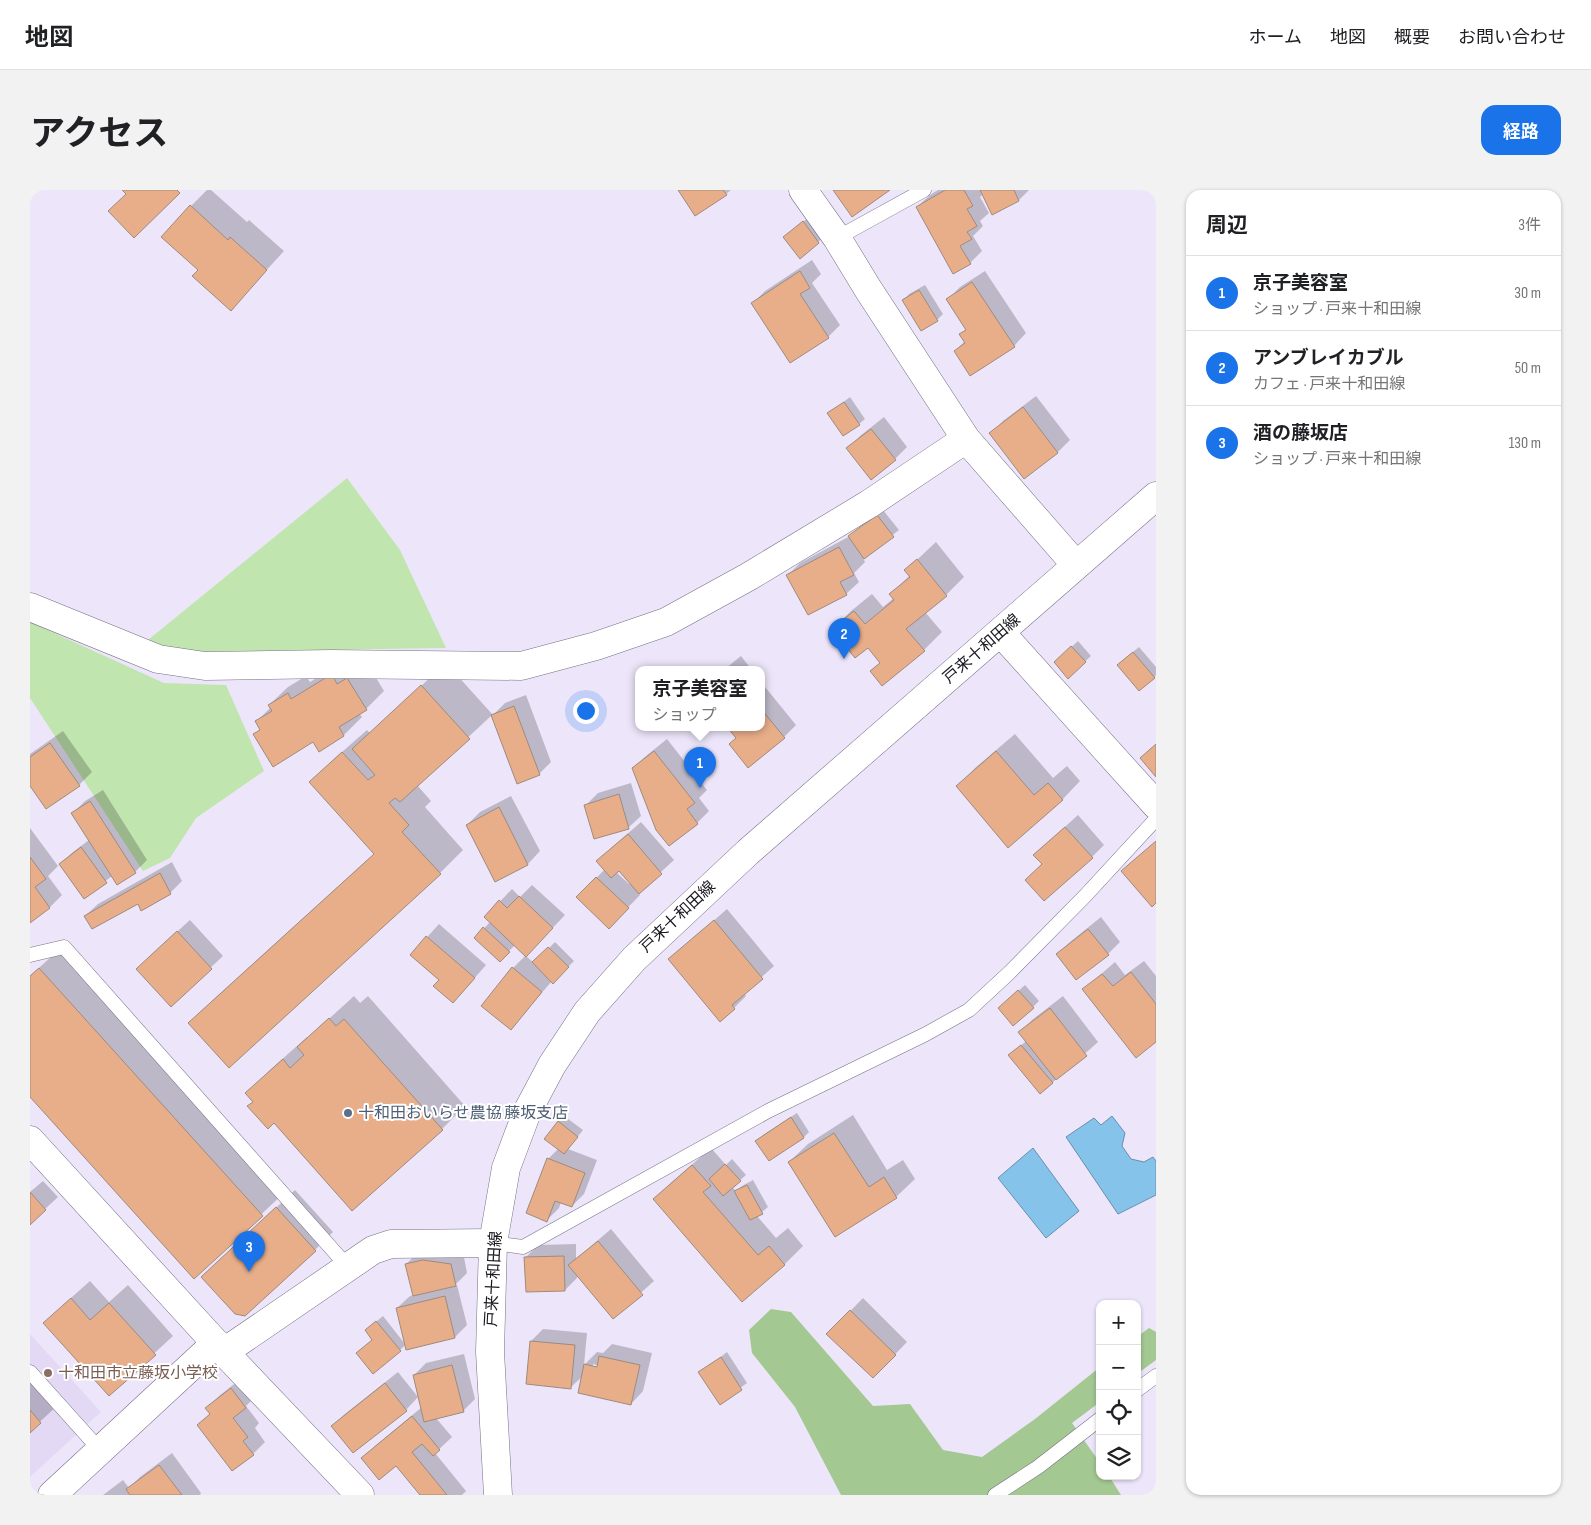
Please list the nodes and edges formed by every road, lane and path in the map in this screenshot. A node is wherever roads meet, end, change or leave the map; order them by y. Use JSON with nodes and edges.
{"nodes":[{"id":1,"x":803,"y":190,"type":"edge"},
{"id":2,"x":924,"y":190,"type":"edge"},
{"id":3,"x":837,"y":238,"type":"junction"},
{"id":4,"x":966,"y":439,"type":"junction"},
{"id":5,"x":1156,"y":496,"type":"edge"},
{"id":6,"x":1076,"y":565,"type":"junction"},
{"id":7,"x":30,"y":607,"type":"edge"},
{"id":8,"x":1001,"y":633,"type":"junction"},
{"id":9,"x":1156,"y":805,"type":"edge"},
{"id":10,"x":1156,"y":819,"type":"edge"},
{"id":11,"x":30,"y":955,"type":"edge"},
{"id":12,"x":30,"y":1140,"type":"edge"},
{"id":13,"x":493,"y":1243,"type":"junction"},
{"id":14,"x":348,"y":1267,"type":"junction"},
{"id":15,"x":220,"y":1347,"type":"junction"},
{"id":16,"x":30,"y":1372,"type":"edge"},
{"id":17,"x":1156,"y":1376,"type":"edge"},
{"id":18,"x":1141,"y":1387,"type":"edge"},
{"id":19,"x":1096,"y":1422,"type":"edge"},
{"id":20,"x":100,"y":1450,"type":"junction"},
{"id":21,"x":351,"y":1492,"type":"edge"},
{"id":22,"x":52,"y":1495,"type":"edge"},
{"id":23,"x":498,"y":1495,"type":"edge"},
{"id":24,"x":995,"y":1495,"type":"edge"}],
"edges":[{"from":1,"to":3,"type":"street"},
{"from":2,"to":3,"type":"lane"},
{"from":3,"to":4,"type":"street"},
{"from":4,"to":6,"type":"street"},
{"from":4,"to":7,"type":"street"},
{"from":5,"to":6,"type":"street","name":"戸来十和田線"},
{"from":6,"to":8,"type":"street","name":"戸来十和田線"},
{"from":8,"to":9,"type":"street"},
{"from":8,"to":13,"type":"street","name":"戸来十和田線"},
{"from":10,"to":13,"type":"lane"},
{"from":11,"to":14,"type":"lane"},
{"from":12,"to":15,"type":"street"},
{"from":13,"to":14,"type":"street"},
{"from":13,"to":23,"type":"street","name":"戸来十和田線"},
{"from":14,"to":15,"type":"street"},
{"from":15,"to":20,"type":"street"},
{"from":15,"to":21,"type":"street"},
{"from":16,"to":20,"type":"lane"},
{"from":17,"to":18,"type":"lane"},
{"from":19,"to":24,"type":"lane"},
{"from":20,"to":22,"type":"street"}]}
